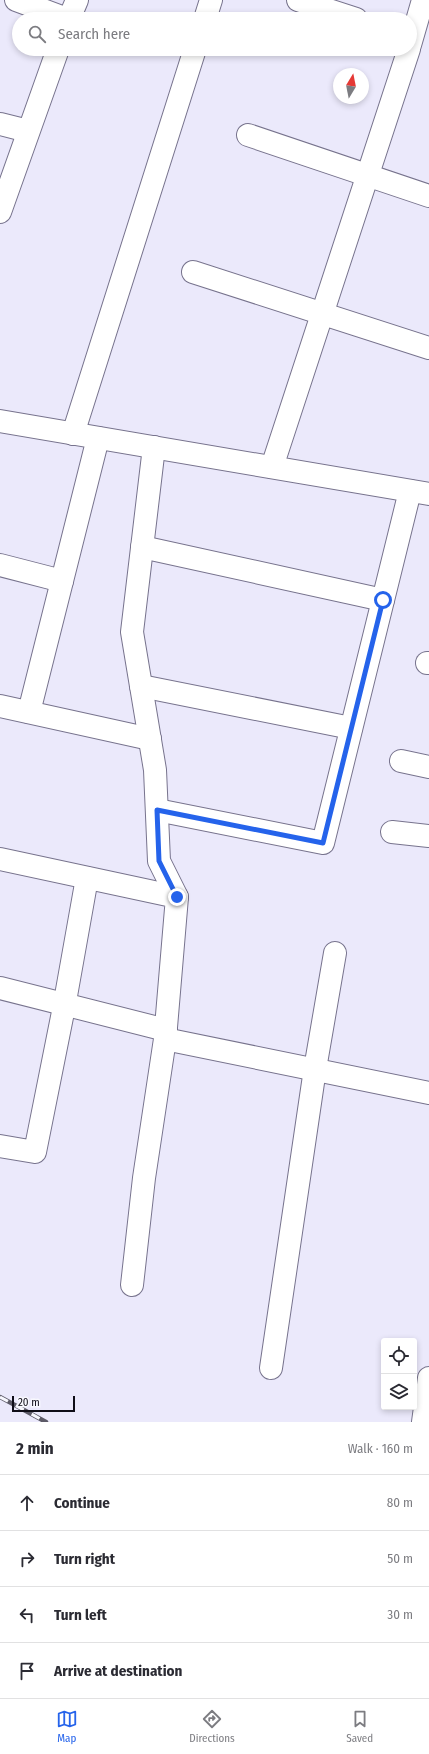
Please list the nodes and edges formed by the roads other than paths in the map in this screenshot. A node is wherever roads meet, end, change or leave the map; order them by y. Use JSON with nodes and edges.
{"nodes":[{"id":1,"x":16,"y":0,"type":"edge"},
{"id":2,"x":77,"y":0,"type":"edge"},
{"id":3,"x":211,"y":0,"type":"edge"},
{"id":4,"x":298,"y":0,"type":"edge"},
{"id":5,"x":424,"y":0,"type":"edge"},
{"id":6,"x":49,"y":12,"type":"edge"},
{"id":7,"x":71,"y":12,"type":"edge"},
{"id":8,"x":207,"y":12,"type":"edge"},
{"id":9,"x":335,"y":12,"type":"edge"},
{"id":10,"x":417,"y":29,"type":"edge"},
{"id":11,"x":55,"y":56,"type":"edge"},
{"id":12,"x":193,"y":56,"type":"edge"},
{"id":13,"x":409,"y":56,"type":"edge"},
{"id":14,"x":0,"y":124,"type":"edge"},
{"id":15,"x":28,"y":131,"type":"junction"},
{"id":16,"x":248,"y":135,"type":"dead end"},
{"id":17,"x":366,"y":175,"type":"junction"},
{"id":18,"x":429,"y":196,"type":"edge"},
{"id":19,"x":0,"y":212,"type":"edge"},
{"id":20,"x":193,"y":272,"type":"dead end"},
{"id":21,"x":322,"y":314,"type":"junction"},
{"id":22,"x":429,"y":348,"type":"edge"},
{"id":23,"x":0,"y":421,"type":"edge"},
{"id":24,"x":73,"y":434,"type":"junction"},
{"id":25,"x":98,"y":438,"type":"junction"},
{"id":26,"x":154,"y":447,"type":"junction"},
{"id":27,"x":272,"y":467,"type":"junction"},
{"id":28,"x":419,"y":492,"type":"edge"},
{"id":29,"x":142,"y":547,"type":"junction"},
{"id":30,"x":0,"y":565,"type":"edge"},
{"id":31,"x":62,"y":581,"type":"junction"},
{"id":32,"x":383,"y":600,"type":"junction"},
{"id":33,"x":141,"y":686,"type":"junction"},
{"id":34,"x":0,"y":706,"type":"edge"},
{"id":35,"x":29,"y":712,"type":"junction"},
{"id":36,"x":351,"y":728,"type":"junction"},
{"id":37,"x":150,"y":740,"type":"junction"},
{"id":38,"x":401,"y":761,"type":"dead end"},
{"id":39,"x":429,"y":766,"type":"edge"},
{"id":40,"x":157,"y":810,"type":"junction"},
{"id":41,"x":392,"y":832,"type":"dead end"},
{"id":42,"x":429,"y":836,"type":"edge"},
{"id":43,"x":0,"y":859,"type":"edge"},
{"id":44,"x":87,"y":878,"type":"junction"},
{"id":45,"x":177,"y":897,"type":"junction"},
{"id":46,"x":335,"y":953,"type":"dead end"},
{"id":47,"x":0,"y":988,"type":"edge"},
{"id":48,"x":65,"y":1004,"type":"junction"},
{"id":49,"x":165,"y":1034,"type":"junction"},
{"id":50,"x":315,"y":1069,"type":"junction"},
{"id":51,"x":429,"y":1093,"type":"edge"},
{"id":52,"x":0,"y":1146,"type":"edge"},
{"id":53,"x":132,"y":1285,"type":"dead end"},
{"id":54,"x":271,"y":1368,"type":"dead end"},
{"id":55,"x":429,"y":1378,"type":"edge"},
{"id":56,"x":423,"y":1422,"type":"edge"}],
"edges":[{"from":1,"to":6,"type":"street"},
{"from":2,"to":7,"type":"street"},
{"from":3,"to":8,"type":"street"},
{"from":4,"to":9,"type":"street"},
{"from":5,"to":10,"type":"street"},
{"from":11,"to":15,"type":"street"},
{"from":12,"to":24,"type":"street"},
{"from":13,"to":17,"type":"street"},
{"from":14,"to":15,"type":"street"},
{"from":15,"to":19,"type":"street"},
{"from":16,"to":17,"type":"street"},
{"from":17,"to":18,"type":"street"},
{"from":17,"to":21,"type":"street"},
{"from":20,"to":21,"type":"street"},
{"from":21,"to":22,"type":"street"},
{"from":21,"to":27,"type":"street"},
{"from":23,"to":24,"type":"street"},
{"from":24,"to":25,"type":"street"},
{"from":25,"to":26,"type":"street"},
{"from":25,"to":31,"type":"street"},
{"from":26,"to":27,"type":"street"},
{"from":26,"to":29,"type":"street"},
{"from":27,"to":28,"type":"street"},
{"from":28,"to":32,"type":"street"},
{"from":29,"to":32,"type":"street"},
{"from":29,"to":33,"type":"street"},
{"from":30,"to":31,"type":"street"},
{"from":31,"to":35,"type":"street"},
{"from":32,"to":36,"type":"street"},
{"from":33,"to":36,"type":"street"},
{"from":33,"to":37,"type":"street"},
{"from":34,"to":35,"type":"street"},
{"from":35,"to":37,"type":"street"},
{"from":36,"to":40,"type":"street"},
{"from":37,"to":40,"type":"street"},
{"from":38,"to":39,"type":"street"},
{"from":40,"to":45,"type":"street"},
{"from":41,"to":42,"type":"street"},
{"from":43,"to":44,"type":"street"},
{"from":44,"to":45,"type":"street"},
{"from":44,"to":48,"type":"street"},
{"from":45,"to":49,"type":"street"},
{"from":46,"to":50,"type":"street"},
{"from":47,"to":48,"type":"street"},
{"from":48,"to":49,"type":"street"},
{"from":48,"to":52,"type":"street"},
{"from":49,"to":50,"type":"street"},
{"from":49,"to":53,"type":"street"},
{"from":50,"to":51,"type":"street"},
{"from":50,"to":54,"type":"street"},
{"from":55,"to":56,"type":"street"}]}
